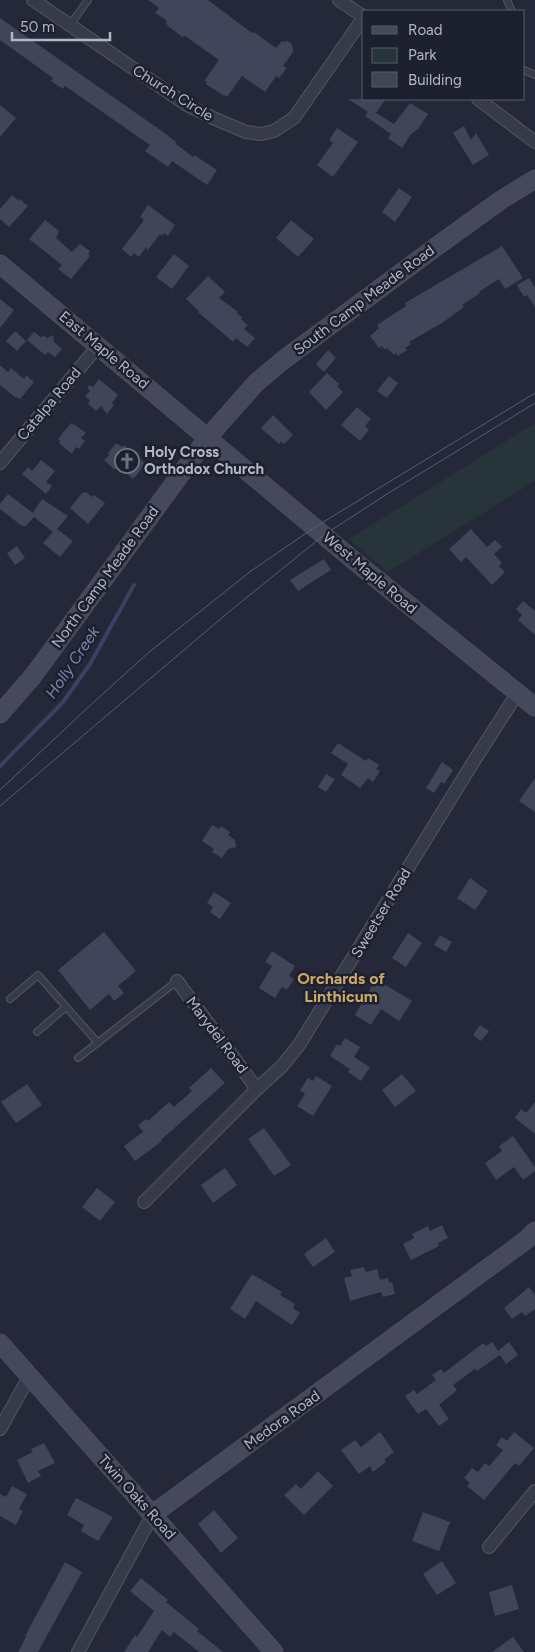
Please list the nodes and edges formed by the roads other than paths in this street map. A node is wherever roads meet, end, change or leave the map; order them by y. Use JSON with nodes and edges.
{"nodes":[{"id":1,"x":33,"y":0,"type":"edge"},
{"id":2,"x":88,"y":0,"type":"edge"},
{"id":3,"x":339,"y":0,"type":"edge"},
{"id":4,"x":362,"y":16,"type":"edge"},
{"id":5,"x":362,"y":20,"type":"edge"},
{"id":6,"x":70,"y":25,"type":"junction"},
{"id":7,"x":479,"y":100,"type":"edge"},
{"id":8,"x":535,"y":142,"type":"edge"},
{"id":9,"x":535,"y":179,"type":"edge"},
{"id":10,"x":0,"y":264,"type":"edge"},
{"id":11,"x":98,"y":346,"type":"junction"},
{"id":12,"x":208,"y":437,"type":"junction"},
{"id":13,"x":0,"y":463,"type":"edge"},
{"id":14,"x":517,"y":694,"type":"junction"},
{"id":15,"x":535,"y":707,"type":"edge"},
{"id":16,"x":1,"y":711,"type":"edge"},
{"id":17,"x":177,"y":981,"type":"joint"},
{"id":18,"x":10,"y":999,"type":"dead end"},
{"id":19,"x":66,"y":1007,"type":"junction"},
{"id":20,"x":37,"y":1032,"type":"dead end"},
{"id":21,"x":98,"y":1043,"type":"junction"},
{"id":22,"x":78,"y":1058,"type":"dead end"},
{"id":23,"x":257,"y":1089,"type":"junction"},
{"id":24,"x":144,"y":1202,"type":"dead end"},
{"id":25,"x":535,"y":1230,"type":"edge"},
{"id":26,"x":0,"y":1343,"type":"edge"},
{"id":27,"x":29,"y":1377,"type":"junction"},
{"id":28,"x":0,"y":1429,"type":"edge"},
{"id":29,"x":535,"y":1491,"type":"edge"},
{"id":30,"x":153,"y":1514,"type":"junction"},
{"id":31,"x":489,"y":1547,"type":"dead end"},
{"id":32,"x":78,"y":1652,"type":"edge"},
{"id":33,"x":274,"y":1652,"type":"edge"}],
"edges":[{"from":1,"to":6,"type":"street","name":"Church Circle"},
{"from":2,"to":6,"type":"lane"},
{"from":3,"to":4,"type":"street"},
{"from":5,"to":6,"type":"street","name":"Church Circle"},
{"from":7,"to":8,"type":"street"},
{"from":9,"to":12,"type":"street","name":"South Camp Meade Road"},
{"from":10,"to":11,"type":"street","name":"East Maple Road"},
{"from":11,"to":12,"type":"street","name":"East Maple Road"},
{"from":11,"to":13,"type":"street","name":"Catalpa Road"},
{"from":12,"to":14,"type":"street","name":"West Maple Road"},
{"from":12,"to":16,"type":"street","name":"North Camp Meade Road"},
{"from":14,"to":15,"type":"street","name":"West Maple Road"},
{"from":14,"to":23,"type":"street","name":"Sweetser Road"},
{"from":17,"to":21,"type":"lane"},
{"from":17,"to":23,"type":"street","name":"Marydel Road"},
{"from":18,"to":19,"type":"lane"},
{"from":19,"to":20,"type":"lane"},
{"from":19,"to":21,"type":"lane"},
{"from":21,"to":22,"type":"lane"},
{"from":23,"to":24,"type":"street","name":"Sweetser Road"},
{"from":25,"to":30,"type":"street","name":"Medora Road"},
{"from":26,"to":27,"type":"street","name":"Twin Oaks Road"},
{"from":27,"to":28,"type":"street"},
{"from":27,"to":30,"type":"street","name":"Twin Oaks Road"},
{"from":29,"to":31,"type":"street"},
{"from":30,"to":32,"type":"street","name":"Medora Road"},
{"from":30,"to":33,"type":"street","name":"Twin Oaks Road"}]}
